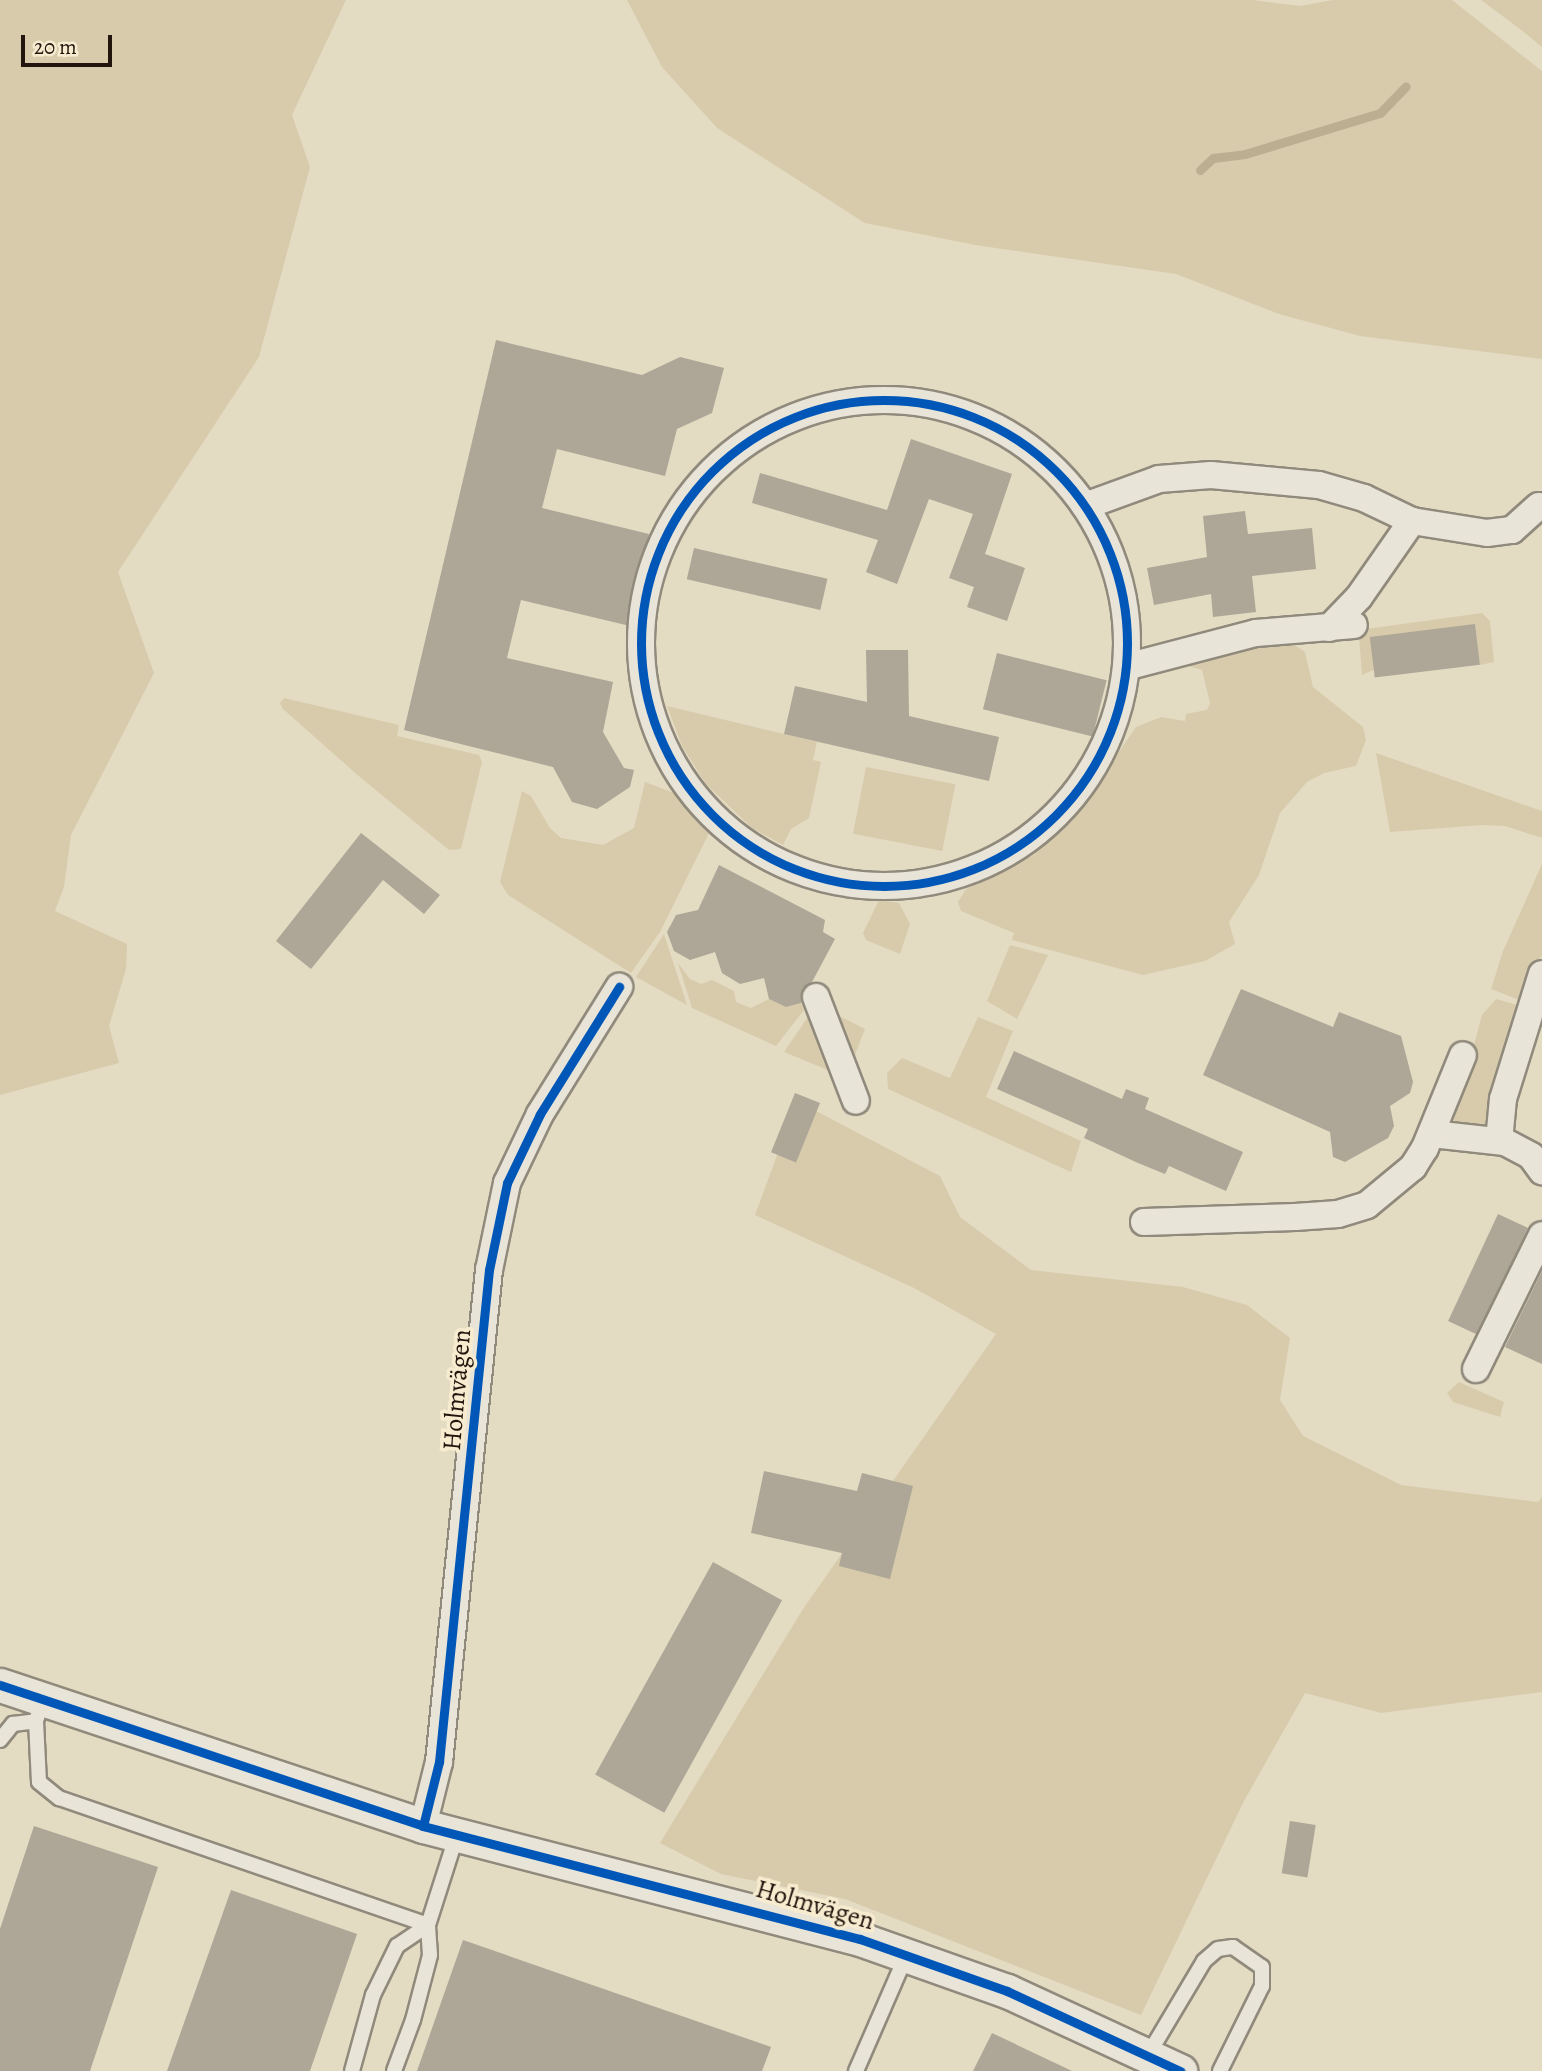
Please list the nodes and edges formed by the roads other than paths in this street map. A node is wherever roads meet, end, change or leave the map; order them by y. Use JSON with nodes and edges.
{"nodes":[{"id":1,"x":1086,"y":506,"type":"junction"},
{"id":2,"x":1539,"y":506,"type":"dead end"},
{"id":3,"x":1412,"y":521,"type":"junction"},
{"id":4,"x":1126,"y":667,"type":"junction"},
{"id":5,"x":1542,"y":974,"type":"edge"},
{"id":6,"x":619,"y":987,"type":"dead end"},
{"id":7,"x":816,"y":997,"type":"dead end"},
{"id":8,"x":1463,"y":1055,"type":"dead end"},
{"id":9,"x":856,"y":1101,"type":"dead end"},
{"id":10,"x":1432,"y":1134,"type":"junction"},
{"id":11,"x":1499,"y":1142,"type":"junction"},
{"id":12,"x":1542,"y":1171,"type":"edge"},
{"id":13,"x":1144,"y":1222,"type":"dead end"},
{"id":14,"x":1542,"y":1235,"type":"edge"},
{"id":15,"x":1476,"y":1369,"type":"dead end"},
{"id":16,"x":0,"y":1685,"type":"edge"},
{"id":17,"x":39,"y":1711,"type":"junction"},
{"id":18,"x":0,"y":1740,"type":"edge"},
{"id":19,"x":423,"y":1826,"type":"junction"},
{"id":20,"x":457,"y":1834,"type":"junction"},
{"id":21,"x":428,"y":1925,"type":"junction"},
{"id":22,"x":906,"y":1954,"type":"junction"},
{"id":23,"x":1148,"y":2055,"type":"junction"},
{"id":24,"x":352,"y":2071,"type":"edge"},
{"id":25,"x":394,"y":2071,"type":"edge"},
{"id":26,"x":856,"y":2071,"type":"edge"},
{"id":27,"x":1180,"y":2071,"type":"edge"},
{"id":28,"x":1220,"y":2071,"type":"edge"}],
"edges":[{"from":1,"to":3,"type":"street"},
{"from":1,"to":4,"type":"street"},
{"from":1,"to":4,"type":"street"},
{"from":2,"to":3,"type":"street"},
{"from":3,"to":4,"type":"street"},
{"from":5,"to":11,"type":"street"},
{"from":6,"to":19,"type":"street","name":"Holmvägen"},
{"from":7,"to":9,"type":"street"},
{"from":8,"to":10,"type":"street"},
{"from":10,"to":11,"type":"street"},
{"from":10,"to":13,"type":"street"},
{"from":11,"to":12,"type":"street"},
{"from":14,"to":15,"type":"street"},
{"from":16,"to":17,"type":"street","name":"Holmvägen"},
{"from":17,"to":18,"type":"lane"},
{"from":17,"to":19,"type":"street","name":"Holmvägen"},
{"from":17,"to":21,"type":"lane"},
{"from":19,"to":20,"type":"street","name":"Holmvägen"},
{"from":20,"to":21,"type":"lane"},
{"from":20,"to":22,"type":"street","name":"Holmvägen"},
{"from":21,"to":24,"type":"lane"},
{"from":21,"to":25,"type":"lane"},
{"from":22,"to":23,"type":"street","name":"Holmvägen"},
{"from":22,"to":26,"type":"lane"},
{"from":23,"to":27,"type":"street","name":"Holmvägen"},
{"from":23,"to":28,"type":"lane"}]}
